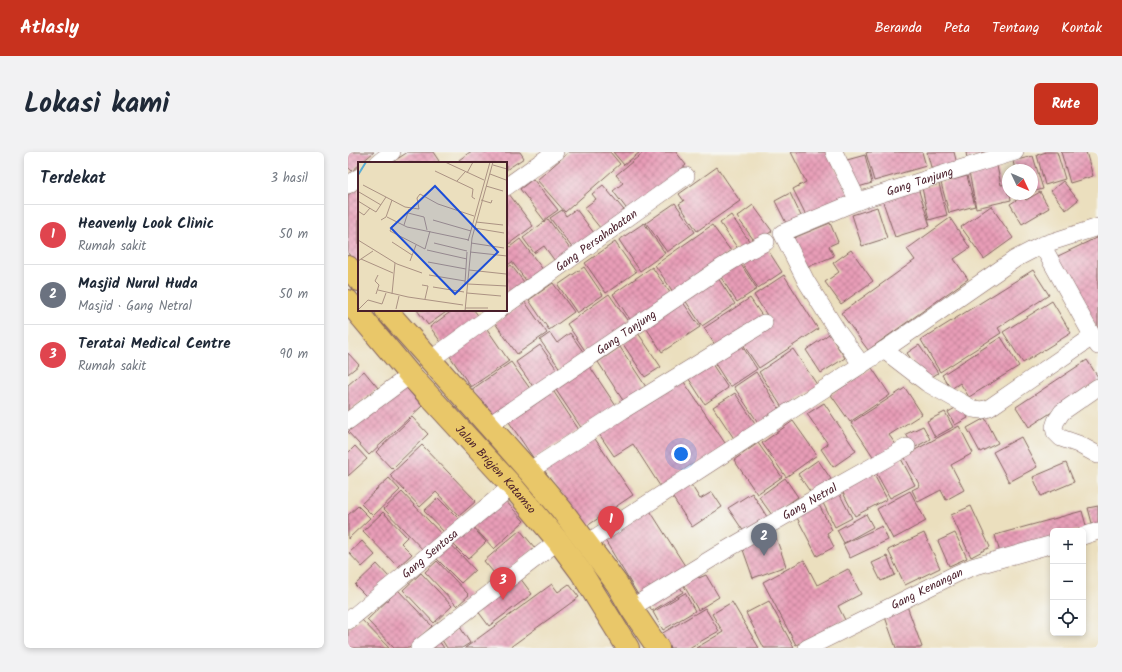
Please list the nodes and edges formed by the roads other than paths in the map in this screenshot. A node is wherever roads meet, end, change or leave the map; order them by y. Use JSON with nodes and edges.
{"nodes":[{"id":1,"x":392,"y":152,"type":"edge"},
{"id":2,"x":555,"y":152,"type":"edge"},
{"id":3,"x":834,"y":152,"type":"edge"},
{"id":4,"x":1015,"y":152,"type":"edge"},
{"id":5,"x":379,"y":162,"type":"edge"},
{"id":6,"x":686,"y":176,"type":"dead end"},
{"id":7,"x":358,"y":178,"type":"edge"},
{"id":8,"x":348,"y":185,"type":"edge"},
{"id":9,"x":507,"y":186,"type":"edge"},
{"id":10,"x":858,"y":201,"type":"junction"},
{"id":11,"x":1098,"y":227,"type":"edge"},
{"id":12,"x":766,"y":242,"type":"dead end"},
{"id":13,"x":1042,"y":245,"type":"junction"},
{"id":14,"x":348,"y":267,"type":"edge"},
{"id":15,"x":358,"y":279,"type":"edge"},
{"id":16,"x":348,"y":301,"type":"edge"},
{"id":17,"x":507,"y":304,"type":"edge"},
{"id":18,"x":387,"y":311,"type":"edge"},
{"id":19,"x":498,"y":311,"type":"edge"},
{"id":20,"x":764,"y":322,"type":"dead end"},
{"id":21,"x":1095,"y":342,"type":"edge"},
{"id":22,"x":884,"y":350,"type":"junction"},
{"id":23,"x":430,"y":360,"type":"junction"},
{"id":24,"x":862,"y":364,"type":"junction"},
{"id":25,"x":410,"y":375,"type":"junction"},
{"id":26,"x":1098,"y":387,"type":"edge"},
{"id":27,"x":348,"y":421,"type":"edge"},
{"id":28,"x":488,"y":426,"type":"junction"},
{"id":29,"x":907,"y":447,"type":"dead end"},
{"id":30,"x":1098,"y":455,"type":"edge"},
{"id":31,"x":529,"y":471,"type":"junction"},
{"id":32,"x":512,"y":486,"type":"junction"},
{"id":33,"x":1098,"y":531,"type":"edge"},
{"id":34,"x":1086,"y":535,"type":"edge"},
{"id":35,"x":558,"y":541,"type":"junction"},
{"id":36,"x":587,"y":543,"type":"junction"},
{"id":37,"x":1050,"y":545,"type":"edge"},
{"id":38,"x":631,"y":608,"type":"junction"},
{"id":39,"x":348,"y":621,"type":"edge"},
{"id":40,"x":419,"y":648,"type":"edge"},
{"id":41,"x":628,"y":648,"type":"edge"},
{"id":42,"x":658,"y":648,"type":"edge"},
{"id":43,"x":807,"y":648,"type":"edge"}],
"edges":[{"from":1,"to":5,"type":"street"},
{"from":2,"to":9,"type":"street"},
{"from":3,"to":10,"type":"street"},
{"from":4,"to":10,"type":"street","name":"Gang Tanjung"},
{"from":6,"to":17,"type":"street","name":"Gang Persahabatan"},
{"from":7,"to":8,"type":"street"},
{"from":10,"to":24,"type":"street","name":"Gang Tanjung"},
{"from":11,"to":13,"type":"street"},
{"from":12,"to":28,"type":"street","name":"Gang Tanjung"},
{"from":13,"to":21,"type":"street"},
{"from":13,"to":22,"type":"street"},
{"from":14,"to":15,"type":"main road"},
{"from":16,"to":25,"type":"main road","name":"Jalan Brigjen Katamso"},
{"from":18,"to":23,"type":"main road","name":"Jalan Brigjen Katamso"},
{"from":19,"to":23,"type":"street"},
{"from":20,"to":31,"type":"street"},
{"from":21,"to":22,"type":"street"},
{"from":22,"to":24,"type":"street"},
{"from":23,"to":28,"type":"main road","name":"Jalan Brigjen Katamso"},
{"from":24,"to":36,"type":"street"},
{"from":25,"to":27,"type":"street"},
{"from":25,"to":32,"type":"main road","name":"Jalan Brigjen Katamso"},
{"from":26,"to":30,"type":"street"},
{"from":28,"to":31,"type":"main road","name":"Jalan Brigjen Katamso"},
{"from":29,"to":38,"type":"street","name":"Gang Netral"},
{"from":31,"to":36,"type":"main road","name":"Jalan Brigjen Katamso"},
{"from":32,"to":35,"type":"main road","name":"Jalan Brigjen Katamso"},
{"from":32,"to":39,"type":"street","name":"Gang Sentosa"},
{"from":33,"to":34,"type":"street"},
{"from":35,"to":40,"type":"street"},
{"from":35,"to":41,"type":"main road","name":"Jalan Brigjen Katamso"},
{"from":36,"to":38,"type":"main road","name":"Jalan Brigjen Katamso"},
{"from":37,"to":43,"type":"street","name":"Gang Kenangan"},
{"from":38,"to":42,"type":"main road","name":"Jalan Brigjen Katamso"}]}
